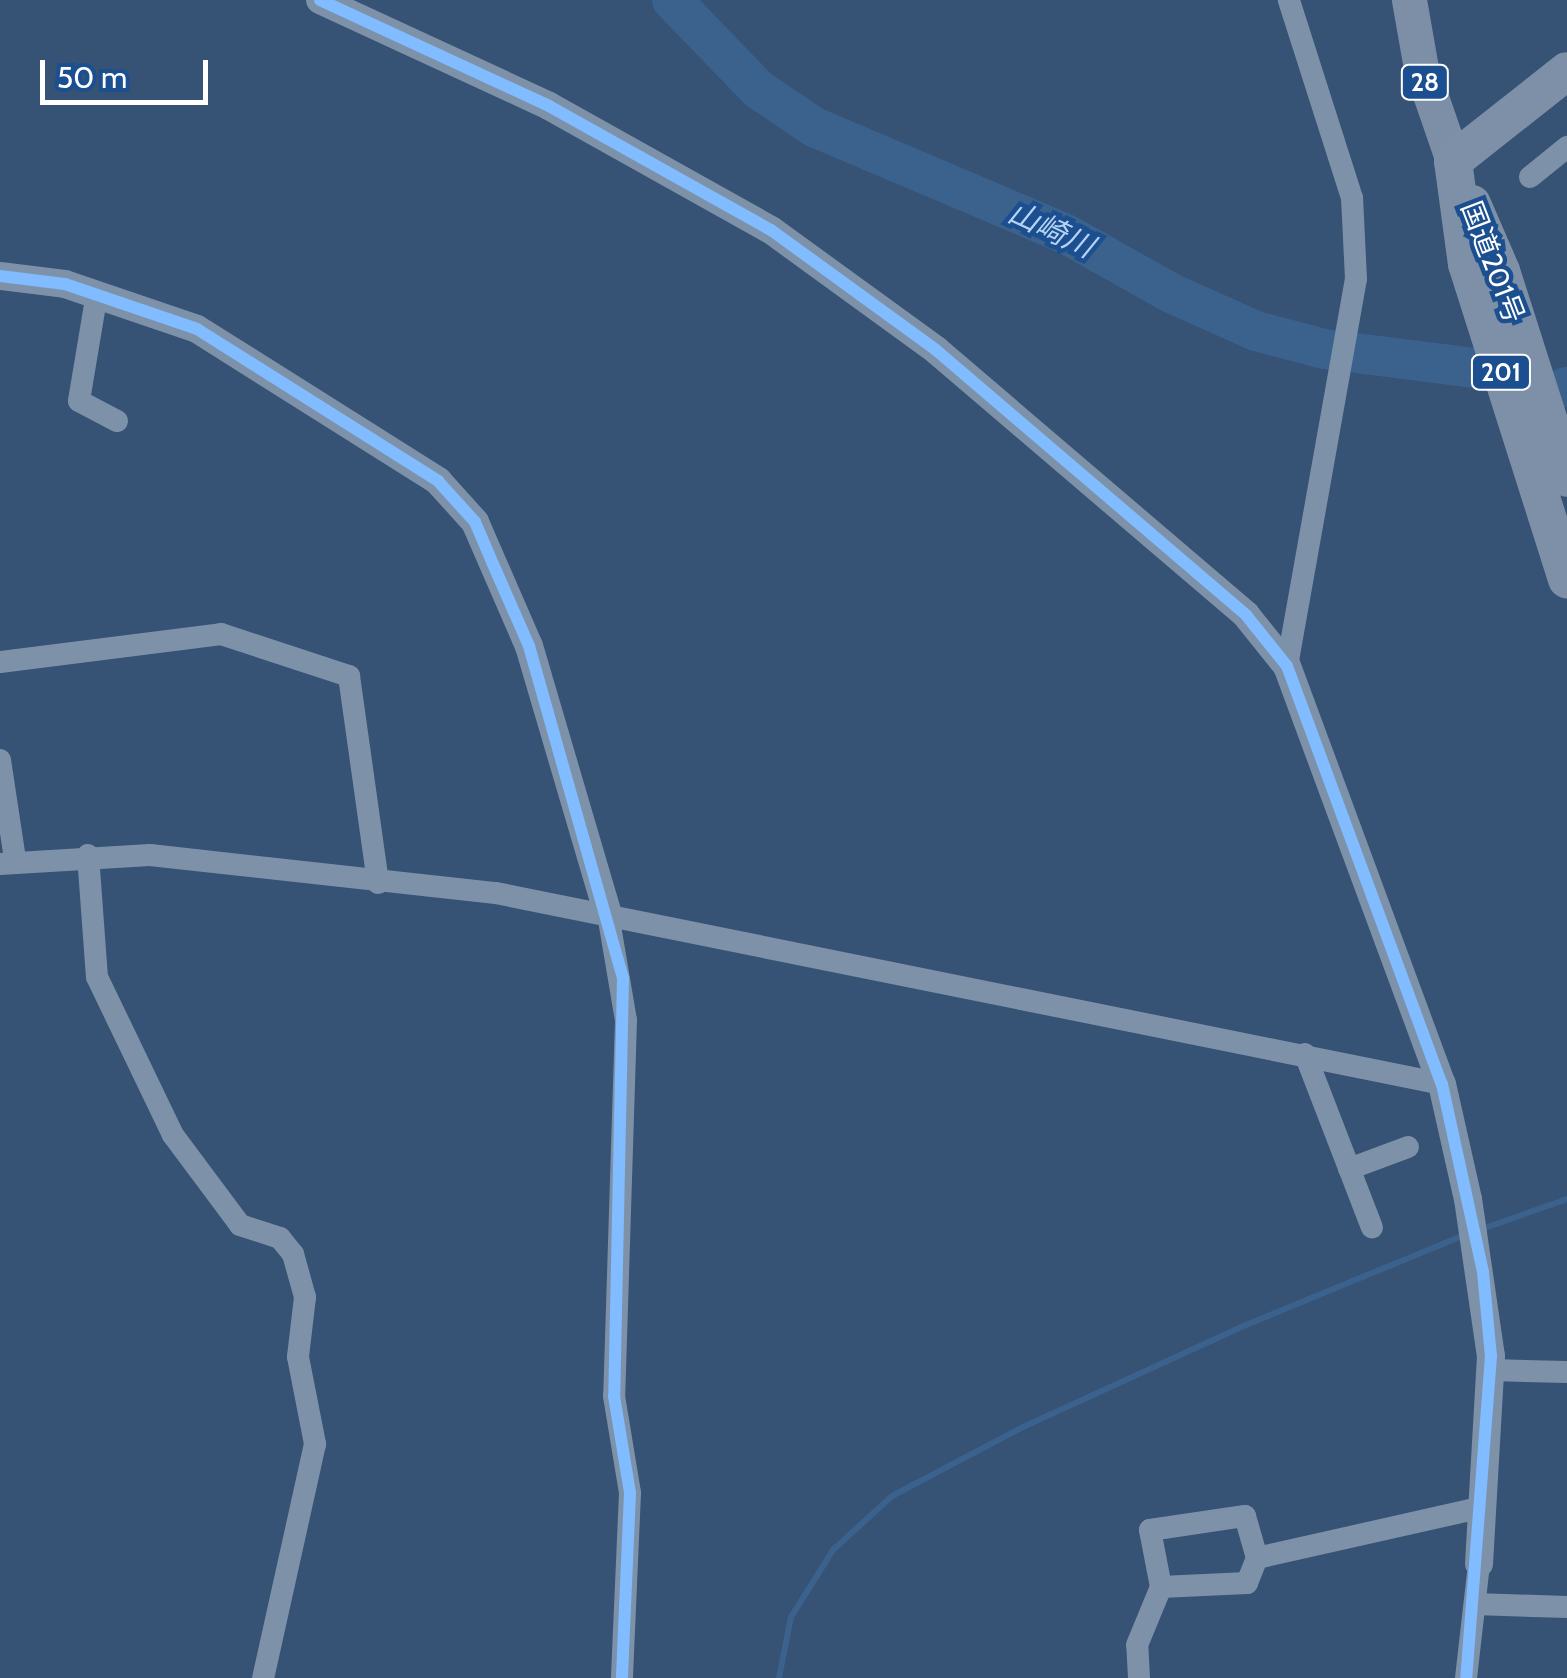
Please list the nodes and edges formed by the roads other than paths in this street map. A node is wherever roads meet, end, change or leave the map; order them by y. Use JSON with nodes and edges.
{"nodes":[{"id":1,"x":320,"y":0,"type":"edge"},
{"id":2,"x":1289,"y":0,"type":"edge"},
{"id":3,"x":1409,"y":0,"type":"edge"},
{"id":4,"x":1567,"y":71,"type":"edge"},
{"id":5,"x":1567,"y":148,"type":"edge"},
{"id":6,"x":1453,"y":160,"type":"junction"},
{"id":7,"x":1530,"y":177,"type":"dead end"},
{"id":8,"x":0,"y":276,"type":"edge"},
{"id":9,"x":96,"y":293,"type":"junction"},
{"id":10,"x":116,"y":422,"type":"dead end"},
{"id":11,"x":1567,"y":478,"type":"edge"},
{"id":12,"x":1567,"y":580,"type":"edge"},
{"id":13,"x":0,"y":662,"type":"edge"},
{"id":14,"x":1287,"y":666,"type":"junction"},
{"id":15,"x":0,"y":760,"type":"edge"},
{"id":16,"x":88,"y":855,"type":"junction"},
{"id":17,"x":7,"y":861,"type":"edge"},
{"id":18,"x":378,"y":883,"type":"junction"},
{"id":19,"x":608,"y":914,"type":"junction"},
{"id":20,"x":1305,"y":1054,"type":"junction"},
{"id":21,"x":1442,"y":1084,"type":"junction"},
{"id":22,"x":1408,"y":1147,"type":"dead end"},
{"id":23,"x":1349,"y":1168,"type":"junction"},
{"id":24,"x":1372,"y":1228,"type":"dead end"},
{"id":25,"x":1490,"y":1370,"type":"junction"},
{"id":26,"x":1567,"y":1372,"type":"edge"},
{"id":27,"x":1482,"y":1507,"type":"junction"},
{"id":28,"x":1257,"y":1558,"type":"junction"},
{"id":29,"x":1480,"y":1564,"type":"joint"},
{"id":30,"x":1161,"y":1587,"type":"junction"},
{"id":31,"x":1475,"y":1604,"type":"junction"},
{"id":32,"x":1567,"y":1607,"type":"edge"},
{"id":33,"x":263,"y":1678,"type":"edge"},
{"id":34,"x":622,"y":1678,"type":"edge"},
{"id":35,"x":1140,"y":1678,"type":"edge"},
{"id":36,"x":1466,"y":1678,"type":"edge"}],
"edges":[{"from":1,"to":14,"type":"street"},
{"from":2,"to":14,"type":"street"},
{"from":3,"to":6,"type":"main road","number":"28"},
{"from":4,"to":6,"type":"highway"},
{"from":5,"to":7,"type":"street"},
{"from":6,"to":11,"type":"highway","name":"国道201号","number":"201"},
{"from":6,"to":12,"type":"highway","name":"国道201号","number":"201"},
{"from":8,"to":9,"type":"street"},
{"from":9,"to":10,"type":"street"},
{"from":9,"to":19,"type":"street"},
{"from":13,"to":18,"type":"street"},
{"from":14,"to":21,"type":"street"},
{"from":15,"to":17,"type":"street"},
{"from":16,"to":17,"type":"street"},
{"from":16,"to":18,"type":"street"},
{"from":16,"to":33,"type":"street"},
{"from":18,"to":19,"type":"street"},
{"from":19,"to":20,"type":"street"},
{"from":19,"to":34,"type":"street"},
{"from":20,"to":21,"type":"street"},
{"from":20,"to":23,"type":"street"},
{"from":21,"to":25,"type":"street"},
{"from":22,"to":23,"type":"street"},
{"from":23,"to":24,"type":"street"},
{"from":25,"to":26,"type":"street"},
{"from":25,"to":27,"type":"street"},
{"from":27,"to":28,"type":"street"},
{"from":27,"to":29,"type":"street"},
{"from":28,"to":30,"type":"street"},
{"from":28,"to":30,"type":"street"},
{"from":29,"to":31,"type":"street"},
{"from":30,"to":35,"type":"street"},
{"from":31,"to":32,"type":"street"},
{"from":31,"to":36,"type":"street"}]}
